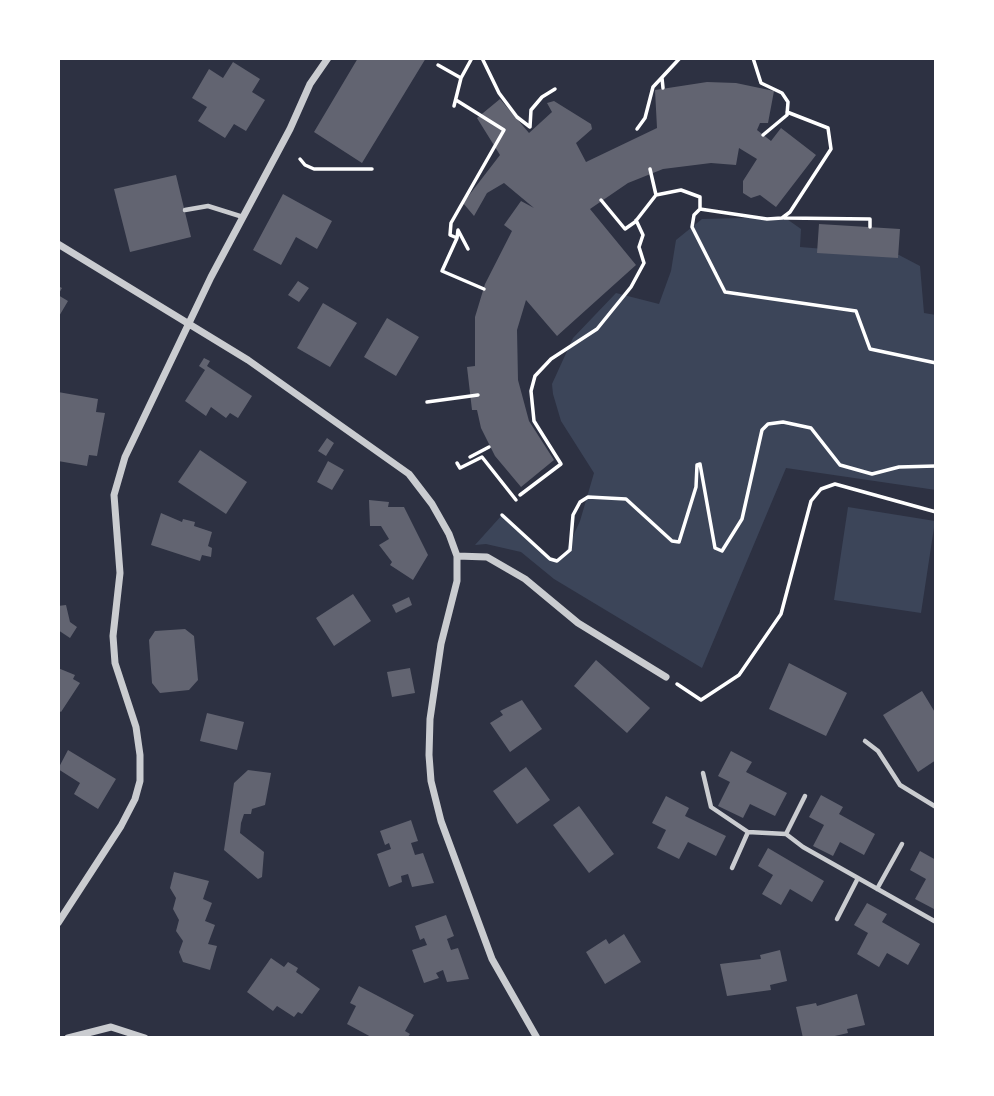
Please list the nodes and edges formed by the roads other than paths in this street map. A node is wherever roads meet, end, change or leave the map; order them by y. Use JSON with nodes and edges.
{"nodes":[{"id":1,"x":328,"y":58,"type":"edge"},
{"id":2,"x":185,"y":210,"type":"dead end"},
{"id":3,"x":243,"y":217,"type":"junction"},
{"id":4,"x":58,"y":244,"type":"edge"},
{"id":5,"x":188,"y":324,"type":"junction"},
{"id":6,"x":457,"y":556,"type":"junction"},
{"id":7,"x":666,"y":677,"type":"road end"},
{"id":8,"x":865,"y":741,"type":"dead end"},
{"id":9,"x":703,"y":773,"type":"dead end"},
{"id":10,"x":805,"y":796,"type":"dead end"},
{"id":11,"x":936,"y":807,"type":"edge"},
{"id":12,"x":748,"y":832,"type":"junction"},
{"id":13,"x":786,"y":834,"type":"junction"},
{"id":14,"x":902,"y":844,"type":"dead end"},
{"id":15,"x":732,"y":868,"type":"dead end"},
{"id":16,"x":858,"y":878,"type":"junction"},
{"id":17,"x":877,"y":889,"type":"junction"},
{"id":18,"x":838,"y":919,"type":"dead end"},
{"id":19,"x":936,"y":922,"type":"edge"},
{"id":20,"x":58,"y":923,"type":"edge"},
{"id":21,"x":68,"y":1038,"type":"edge"},
{"id":22,"x":145,"y":1038,"type":"edge"},
{"id":23,"x":537,"y":1038,"type":"edge"}],
"edges":[{"from":1,"to":3,"type":"street"},
{"from":2,"to":3,"type":"lane"},
{"from":3,"to":5,"type":"street"},
{"from":4,"to":5,"type":"street"},
{"from":5,"to":6,"type":"street"},
{"from":5,"to":20,"type":"street"},
{"from":6,"to":7,"type":"street"},
{"from":6,"to":23,"type":"street"},
{"from":8,"to":11,"type":"lane"},
{"from":9,"to":12,"type":"lane"},
{"from":10,"to":13,"type":"lane"},
{"from":12,"to":13,"type":"lane"},
{"from":12,"to":15,"type":"lane"},
{"from":13,"to":16,"type":"lane"},
{"from":14,"to":17,"type":"lane"},
{"from":16,"to":17,"type":"lane"},
{"from":16,"to":18,"type":"lane"},
{"from":17,"to":19,"type":"lane"},
{"from":21,"to":22,"type":"street"}]}
